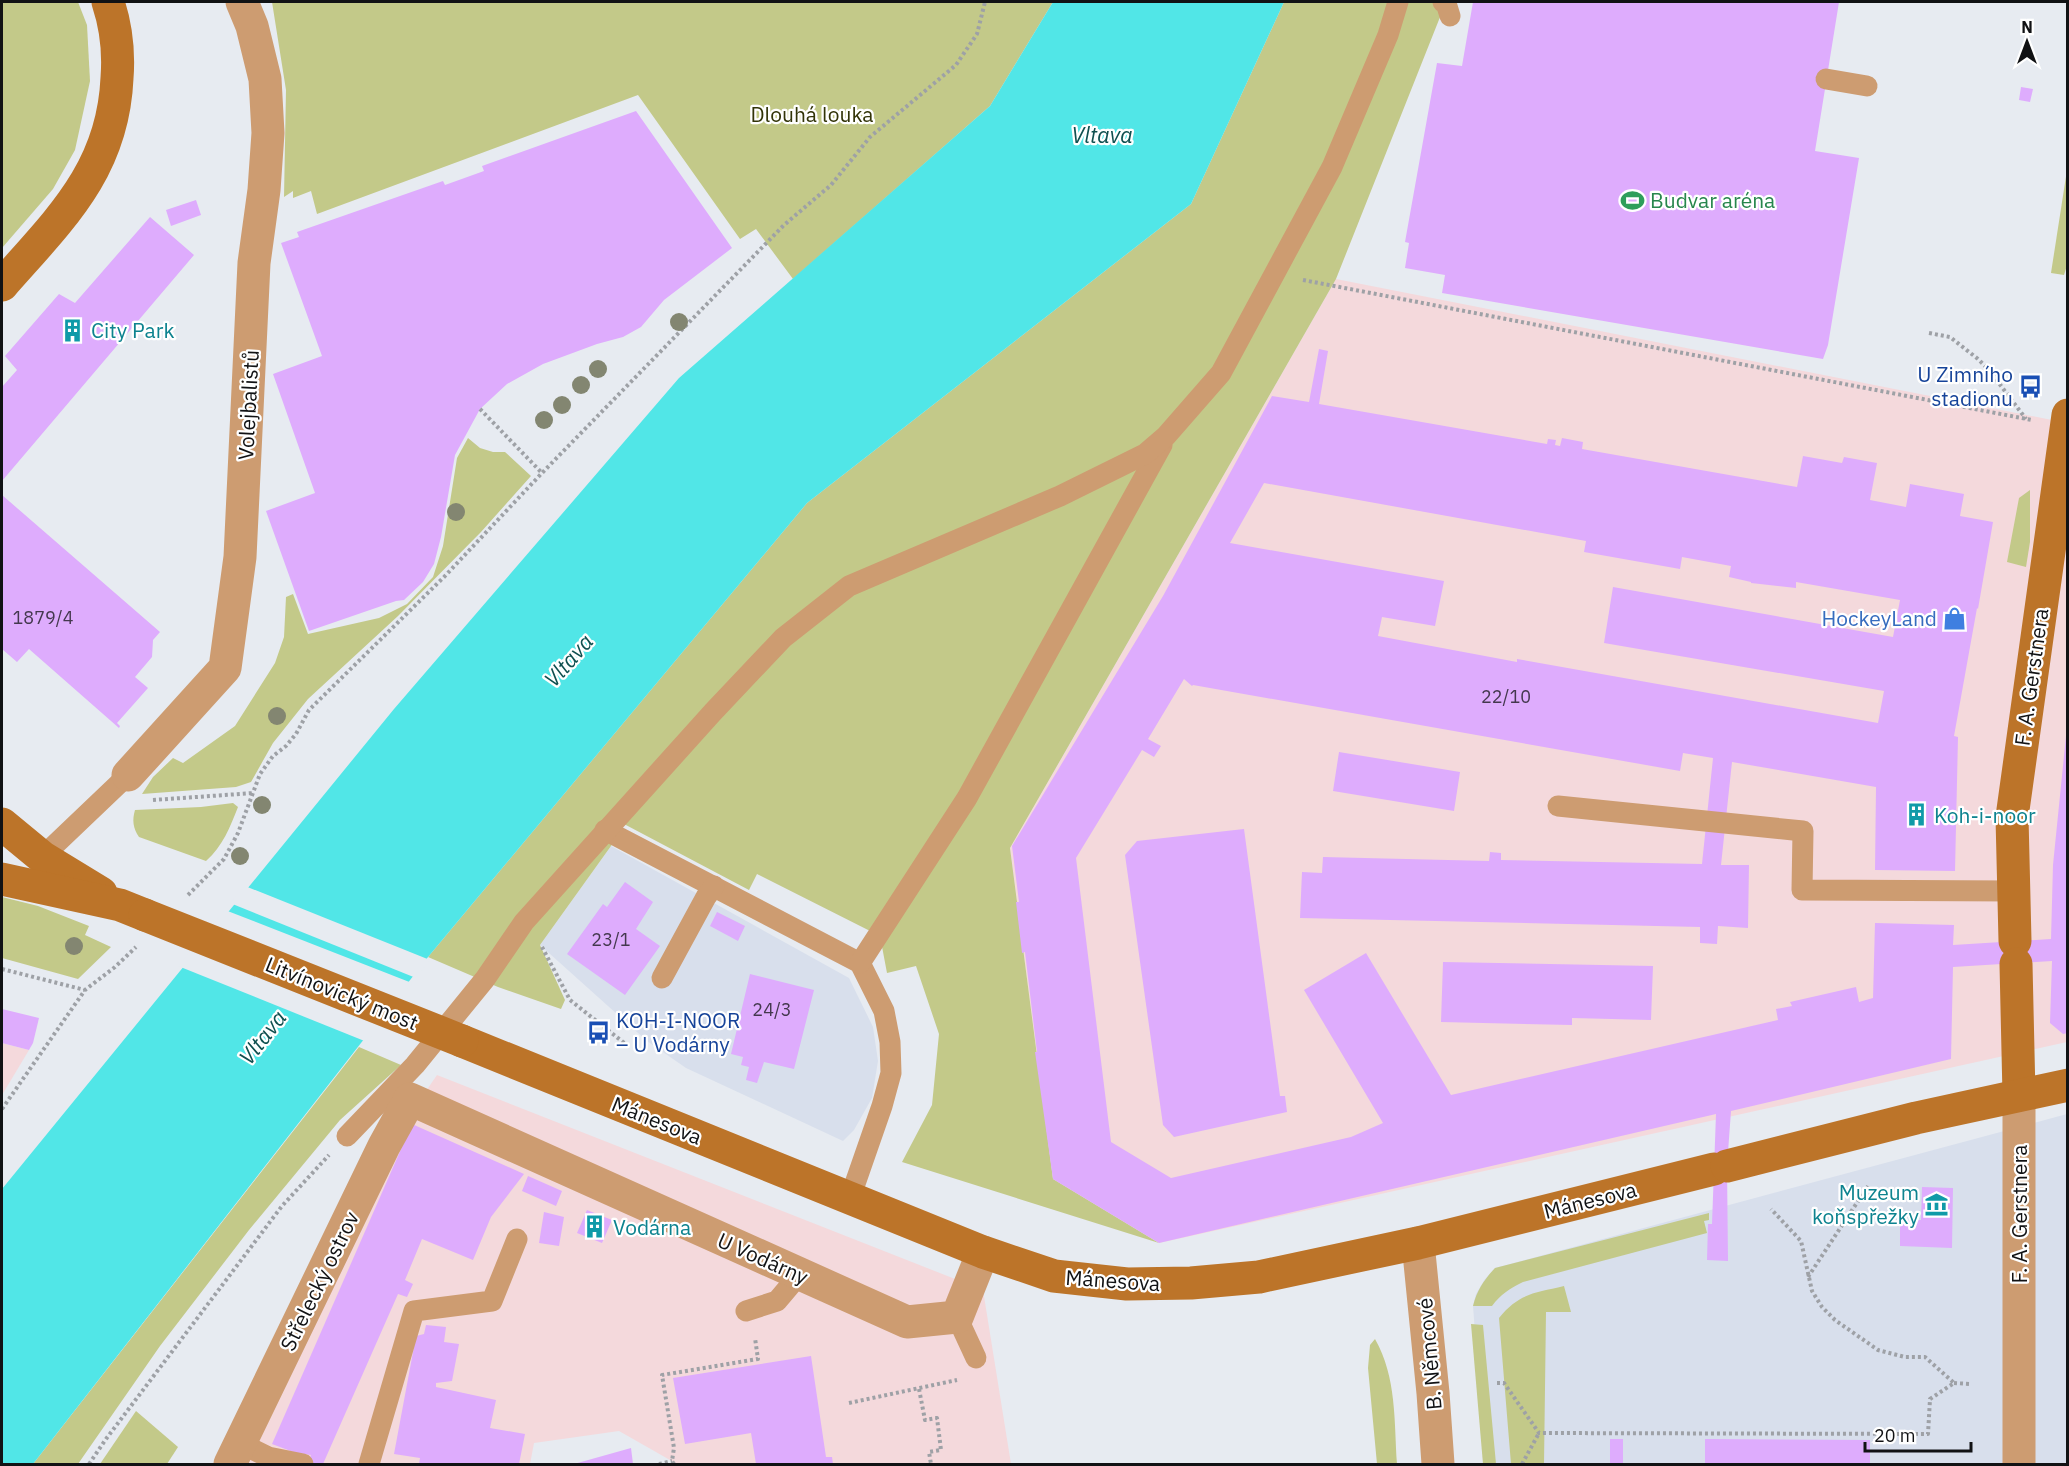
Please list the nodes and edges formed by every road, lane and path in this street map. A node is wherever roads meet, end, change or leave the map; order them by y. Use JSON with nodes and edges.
{"nodes":[{"id":1,"x":108,"y":2,"type":"edge"},
{"id":2,"x":242,"y":2,"type":"edge"},
{"id":3,"x":985,"y":2,"type":"edge"},
{"id":4,"x":1398,"y":2,"type":"edge"},
{"id":5,"x":1826,"y":79,"type":"dead end"},
{"id":6,"x":1867,"y":86,"type":"dead end"},
{"id":7,"x":1274,"y":274,"type":"junction"},
{"id":8,"x":2,"y":285,"type":"edge"},
{"id":9,"x":1929,"y":333,"type":"dead end"},
{"id":10,"x":480,"y":409,"type":"dead end"},
{"id":11,"x":2026,"y":419,"type":"junction"},
{"id":12,"x":2066,"y":421,"type":"edge"},
{"id":13,"x":1166,"y":436,"type":"junction"},
{"id":14,"x":542,"y":473,"type":"junction"},
{"id":15,"x":128,"y":775,"type":"joint"},
{"id":16,"x":254,"y":793,"type":"junction"},
{"id":17,"x":150,"y":800,"type":"dead end"},
{"id":18,"x":1558,"y":806,"type":"dead end"},
{"id":19,"x":2,"y":824,"type":"edge"},
{"id":20,"x":605,"y":830,"type":"junction"},
{"id":21,"x":42,"y":856,"type":"junction"},
{"id":22,"x":224,"y":860,"type":"dead end"},
{"id":23,"x":2,"y":879,"type":"edge"},
{"id":24,"x":714,"y":886,"type":"junction"},
{"id":25,"x":2014,"y":891,"type":"junction"},
{"id":26,"x":134,"y":922,"type":"junction"},
{"id":27,"x":524,"y":922,"type":"junction"},
{"id":28,"x":860,"y":963,"type":"junction"},
{"id":29,"x":2,"y":969,"type":"edge"},
{"id":30,"x":662,"y":978,"type":"dead end"},
{"id":31,"x":85,"y":990,"type":"junction"},
{"id":32,"x":628,"y":1046,"type":"dead end"},
{"id":33,"x":538,"y":1072,"type":"joint"},
{"id":34,"x":2067,"y":1085,"type":"edge"},
{"id":35,"x":401,"y":1094,"type":"junction"},
{"id":36,"x":2019,"y":1095,"type":"junction"},
{"id":37,"x":2,"y":1109,"type":"edge"},
{"id":38,"x":346,"y":1136,"type":"joint"},
{"id":39,"x":1868,"y":1186,"type":"dead end"},
{"id":40,"x":850,"y":1198,"type":"junction"},
{"id":41,"x":1771,"y":1209,"type":"dead end"},
{"id":42,"x":517,"y":1239,"type":"dead end"},
{"id":43,"x":1418,"y":1243,"type":"junction"},
{"id":44,"x":983,"y":1252,"type":"junction"},
{"id":45,"x":799,"y":1275,"type":"junction"},
{"id":46,"x":1808,"y":1278,"type":"junction"},
{"id":47,"x":748,"y":1311,"type":"joint"},
{"id":48,"x":957,"y":1317,"type":"junction"},
{"id":49,"x":976,"y":1358,"type":"dead end"},
{"id":50,"x":960,"y":1380,"type":"dead end"},
{"id":51,"x":1497,"y":1383,"type":"dead end"},
{"id":52,"x":1954,"y":1383,"type":"junction"},
{"id":53,"x":1970,"y":1384,"type":"dead end"},
{"id":54,"x":919,"y":1389,"type":"junction"},
{"id":55,"x":849,"y":1403,"type":"dead end"},
{"id":56,"x":1539,"y":1433,"type":"junction"},
{"id":57,"x":235,"y":1454,"type":"edge"},
{"id":58,"x":673,"y":1463,"type":"edge"},
{"id":59,"x":89,"y":1464,"type":"edge"},
{"id":60,"x":303,"y":1464,"type":"edge"},
{"id":61,"x":369,"y":1464,"type":"edge"},
{"id":62,"x":659,"y":1464,"type":"edge"},
{"id":63,"x":931,"y":1464,"type":"edge"},
{"id":64,"x":1438,"y":1464,"type":"edge"},
{"id":65,"x":1522,"y":1464,"type":"edge"},
{"id":66,"x":2019,"y":1464,"type":"edge"}],
"edges":[{"from":1,"to":8,"type":"main road"},
{"from":2,"to":15,"type":"street","name":"Volejbalistů"},
{"from":3,"to":14,"type":"path"},
{"from":4,"to":7,"type":"lane"},
{"from":5,"to":6,"type":"lane"},
{"from":7,"to":11,"type":"path"},
{"from":7,"to":13,"type":"lane"},
{"from":9,"to":11,"type":"path"},
{"from":10,"to":14,"type":"path"},
{"from":11,"to":12,"type":"path"},
{"from":12,"to":25,"type":"main road","name":"F. A. Gerstnera"},
{"from":13,"to":20,"type":"lane"},
{"from":13,"to":28,"type":"lane"},
{"from":14,"to":16,"type":"path"},
{"from":15,"to":21,"type":"lane"},
{"from":16,"to":17,"type":"path"},
{"from":16,"to":22,"type":"path"},
{"from":18,"to":25,"type":"lane"},
{"from":19,"to":21,"type":"main road"},
{"from":20,"to":24,"type":"lane"},
{"from":20,"to":27,"type":"lane"},
{"from":21,"to":26,"type":"main road"},
{"from":23,"to":26,"type":"main road"},
{"from":24,"to":28,"type":"lane"},
{"from":24,"to":30,"type":"lane"},
{"from":25,"to":36,"type":"main road","name":"F. A. Gerstnera"},
{"from":26,"to":31,"type":"path"},
{"from":26,"to":33,"type":"main road","name":"Litvínovický most","bridge":true},
{"from":27,"to":32,"type":"path"},
{"from":27,"to":35,"type":"lane"},
{"from":28,"to":40,"type":"lane"},
{"from":29,"to":31,"type":"path"},
{"from":31,"to":37,"type":"path"},
{"from":33,"to":40,"type":"main road","name":"Mánesova"},
{"from":34,"to":36,"type":"main road","name":"Mánesova"},
{"from":35,"to":38,"type":"lane"},
{"from":35,"to":45,"type":"street","name":"U Vodárny"},
{"from":35,"to":57,"type":"street","name":"Střelecký ostrov"},
{"from":36,"to":43,"type":"main road","name":"Mánesova"},
{"from":36,"to":66,"type":"street","name":"F. A. Gerstnera"},
{"from":38,"to":59,"type":"path"},
{"from":39,"to":46,"type":"path"},
{"from":40,"to":44,"type":"main road","name":"Mánesova"},
{"from":41,"to":46,"type":"path"},
{"from":42,"to":61,"type":"lane"},
{"from":43,"to":44,"type":"main road","name":"Mánesova"},
{"from":43,"to":64,"type":"street","name":"B. Němcové"},
{"from":44,"to":48,"type":"street"},
{"from":45,"to":47,"type":"lane"},
{"from":45,"to":48,"type":"street","name":"U Vodárny"},
{"from":46,"to":52,"type":"path"},
{"from":47,"to":58,"type":"path"},
{"from":48,"to":49,"type":"lane"},
{"from":50,"to":54,"type":"path"},
{"from":51,"to":56,"type":"path"},
{"from":52,"to":53,"type":"path"},
{"from":52,"to":56,"type":"path"},
{"from":54,"to":55,"type":"path"},
{"from":54,"to":63,"type":"path"},
{"from":56,"to":65,"type":"path"},
{"from":57,"to":60,"type":"lane"},
{"from":58,"to":62,"type":"path"}]}
